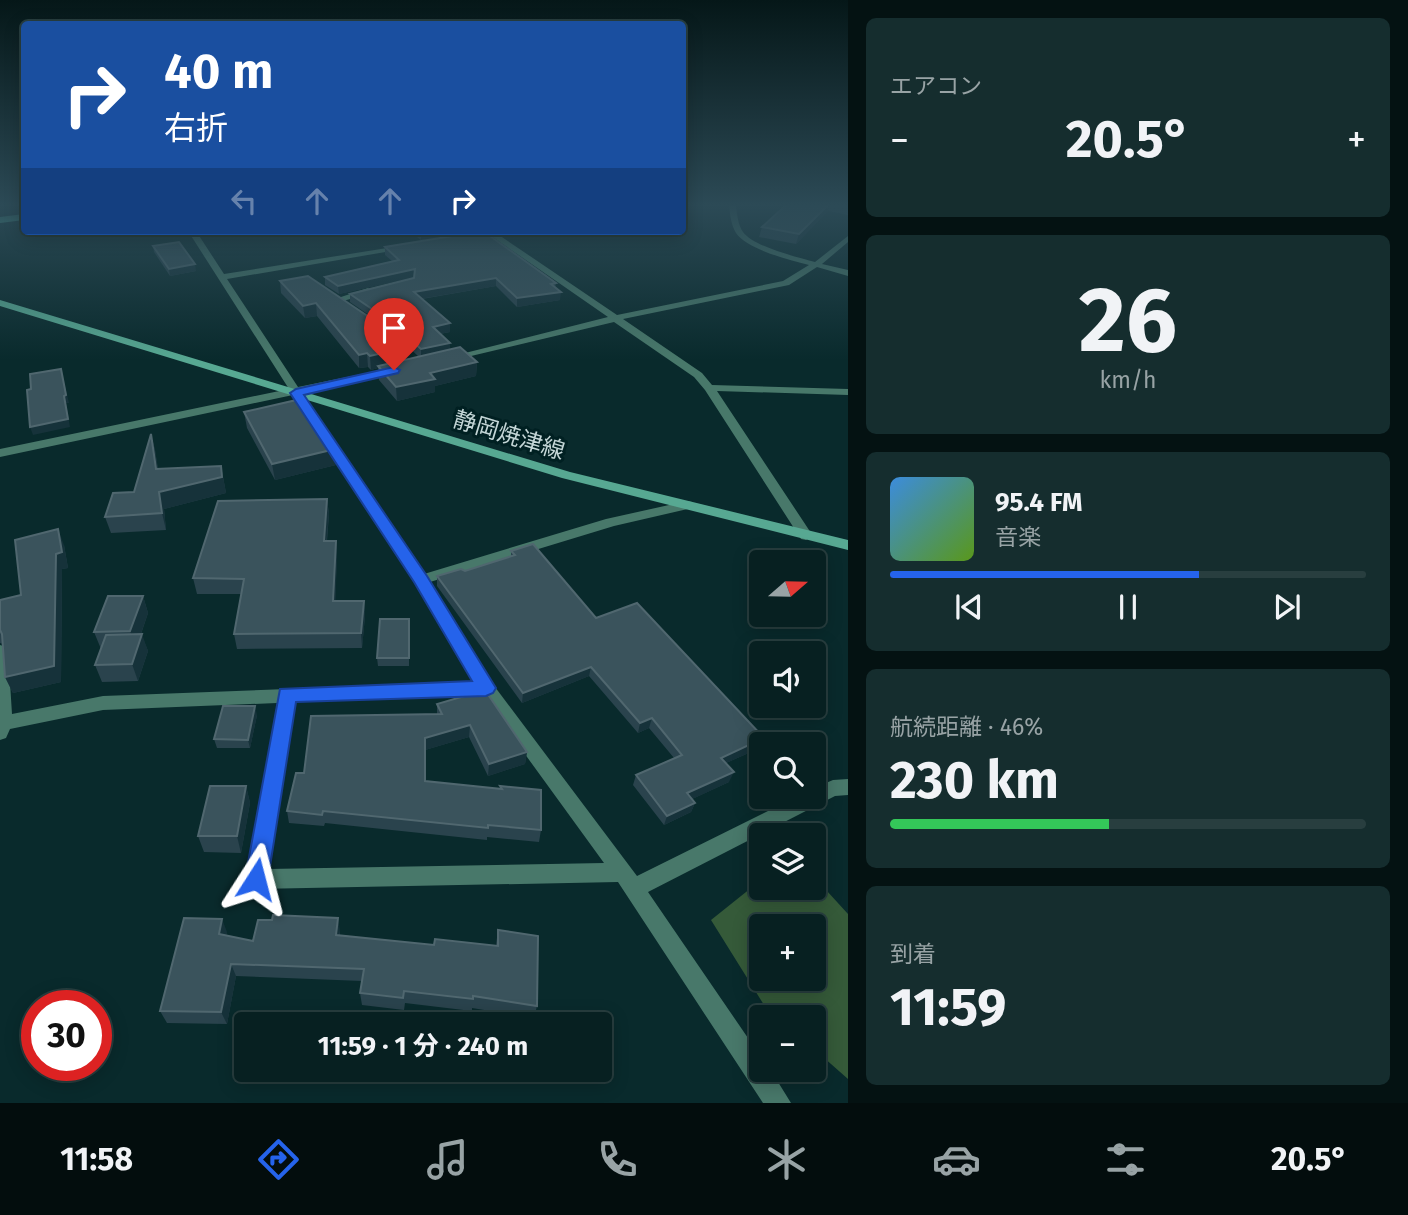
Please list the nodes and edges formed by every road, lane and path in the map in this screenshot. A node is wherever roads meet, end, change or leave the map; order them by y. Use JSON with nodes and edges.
{"nodes":[{"id":1,"x":209,"y":256,"type":"edge"},
{"id":2,"x":361,"y":256,"type":"edge"},
{"id":3,"x":525,"y":256,"type":"edge"},
{"id":4,"x":789,"y":256,"type":"edge"},
{"id":5,"x":826,"y":256,"type":"edge"},
{"id":6,"x":817,"y":264,"type":"junction"},
{"id":7,"x":848,"y":273,"type":"edge"},
{"id":8,"x":222,"y":277,"type":"junction"},
{"id":9,"x":373,"y":290,"type":"edge"},
{"id":10,"x":0,"y":303,"type":"edge"},
{"id":11,"x":345,"y":306,"type":"edge"},
{"id":12,"x":617,"y":318,"type":"junction"},
{"id":13,"x":432,"y":362,"type":"edge"},
{"id":14,"x":405,"y":368,"type":"edge"},
{"id":15,"x":709,"y":388,"type":"junction"},
{"id":16,"x":848,"y":392,"type":"edge"},
{"id":17,"x":296,"y":393,"type":"junction"},
{"id":18,"x":0,"y":453,"type":"edge"},
{"id":19,"x":687,"y":505,"type":"junction"},
{"id":20,"x":806,"y":536,"type":"junction"},
{"id":21,"x":848,"y":545,"type":"edge"},
{"id":22,"x":421,"y":580,"type":"junction"},
{"id":23,"x":0,"y":661,"type":"edge"},
{"id":24,"x":486,"y":688,"type":"junction"},
{"id":25,"x":287,"y":695,"type":"junction"},
{"id":26,"x":2,"y":728,"type":"edge"},
{"id":27,"x":848,"y":787,"type":"edge"},
{"id":28,"x":628,"y":880,"type":"junction"},
{"id":29,"x":778,"y":1103,"type":"edge"}],
"edges":[{"from":1,"to":8,"type":"street"},
{"from":2,"to":8,"type":"street"},
{"from":3,"to":12,"type":"street"},
{"from":4,"to":6,"type":"street"},
{"from":5,"to":6,"type":"street"},
{"from":6,"to":7,"type":"street"},
{"from":6,"to":12,"type":"street"},
{"from":8,"to":17,"type":"street"},
{"from":9,"to":11,"type":"street"},
{"from":10,"to":17,"type":"main road","name":"静岡焼津線"},
{"from":12,"to":13,"type":"street"},
{"from":12,"to":15,"type":"street"},
{"from":14,"to":17,"type":"street"},
{"from":15,"to":16,"type":"street"},
{"from":15,"to":20,"type":"street"},
{"from":17,"to":18,"type":"street"},
{"from":17,"to":19,"type":"main road","name":"静岡焼津線"},
{"from":17,"to":22,"type":"street"},
{"from":19,"to":20,"type":"main road","name":"静岡焼津線"},
{"from":19,"to":22,"type":"street"},
{"from":20,"to":21,"type":"main road","name":"静岡焼津線"},
{"from":22,"to":24,"type":"street"},
{"from":23,"to":26,"type":"street"},
{"from":24,"to":25,"type":"street"},
{"from":24,"to":28,"type":"street"},
{"from":25,"to":26,"type":"street"},
{"from":25,"to":28,"type":"street"},
{"from":27,"to":28,"type":"street"},
{"from":28,"to":29,"type":"street"}]}
